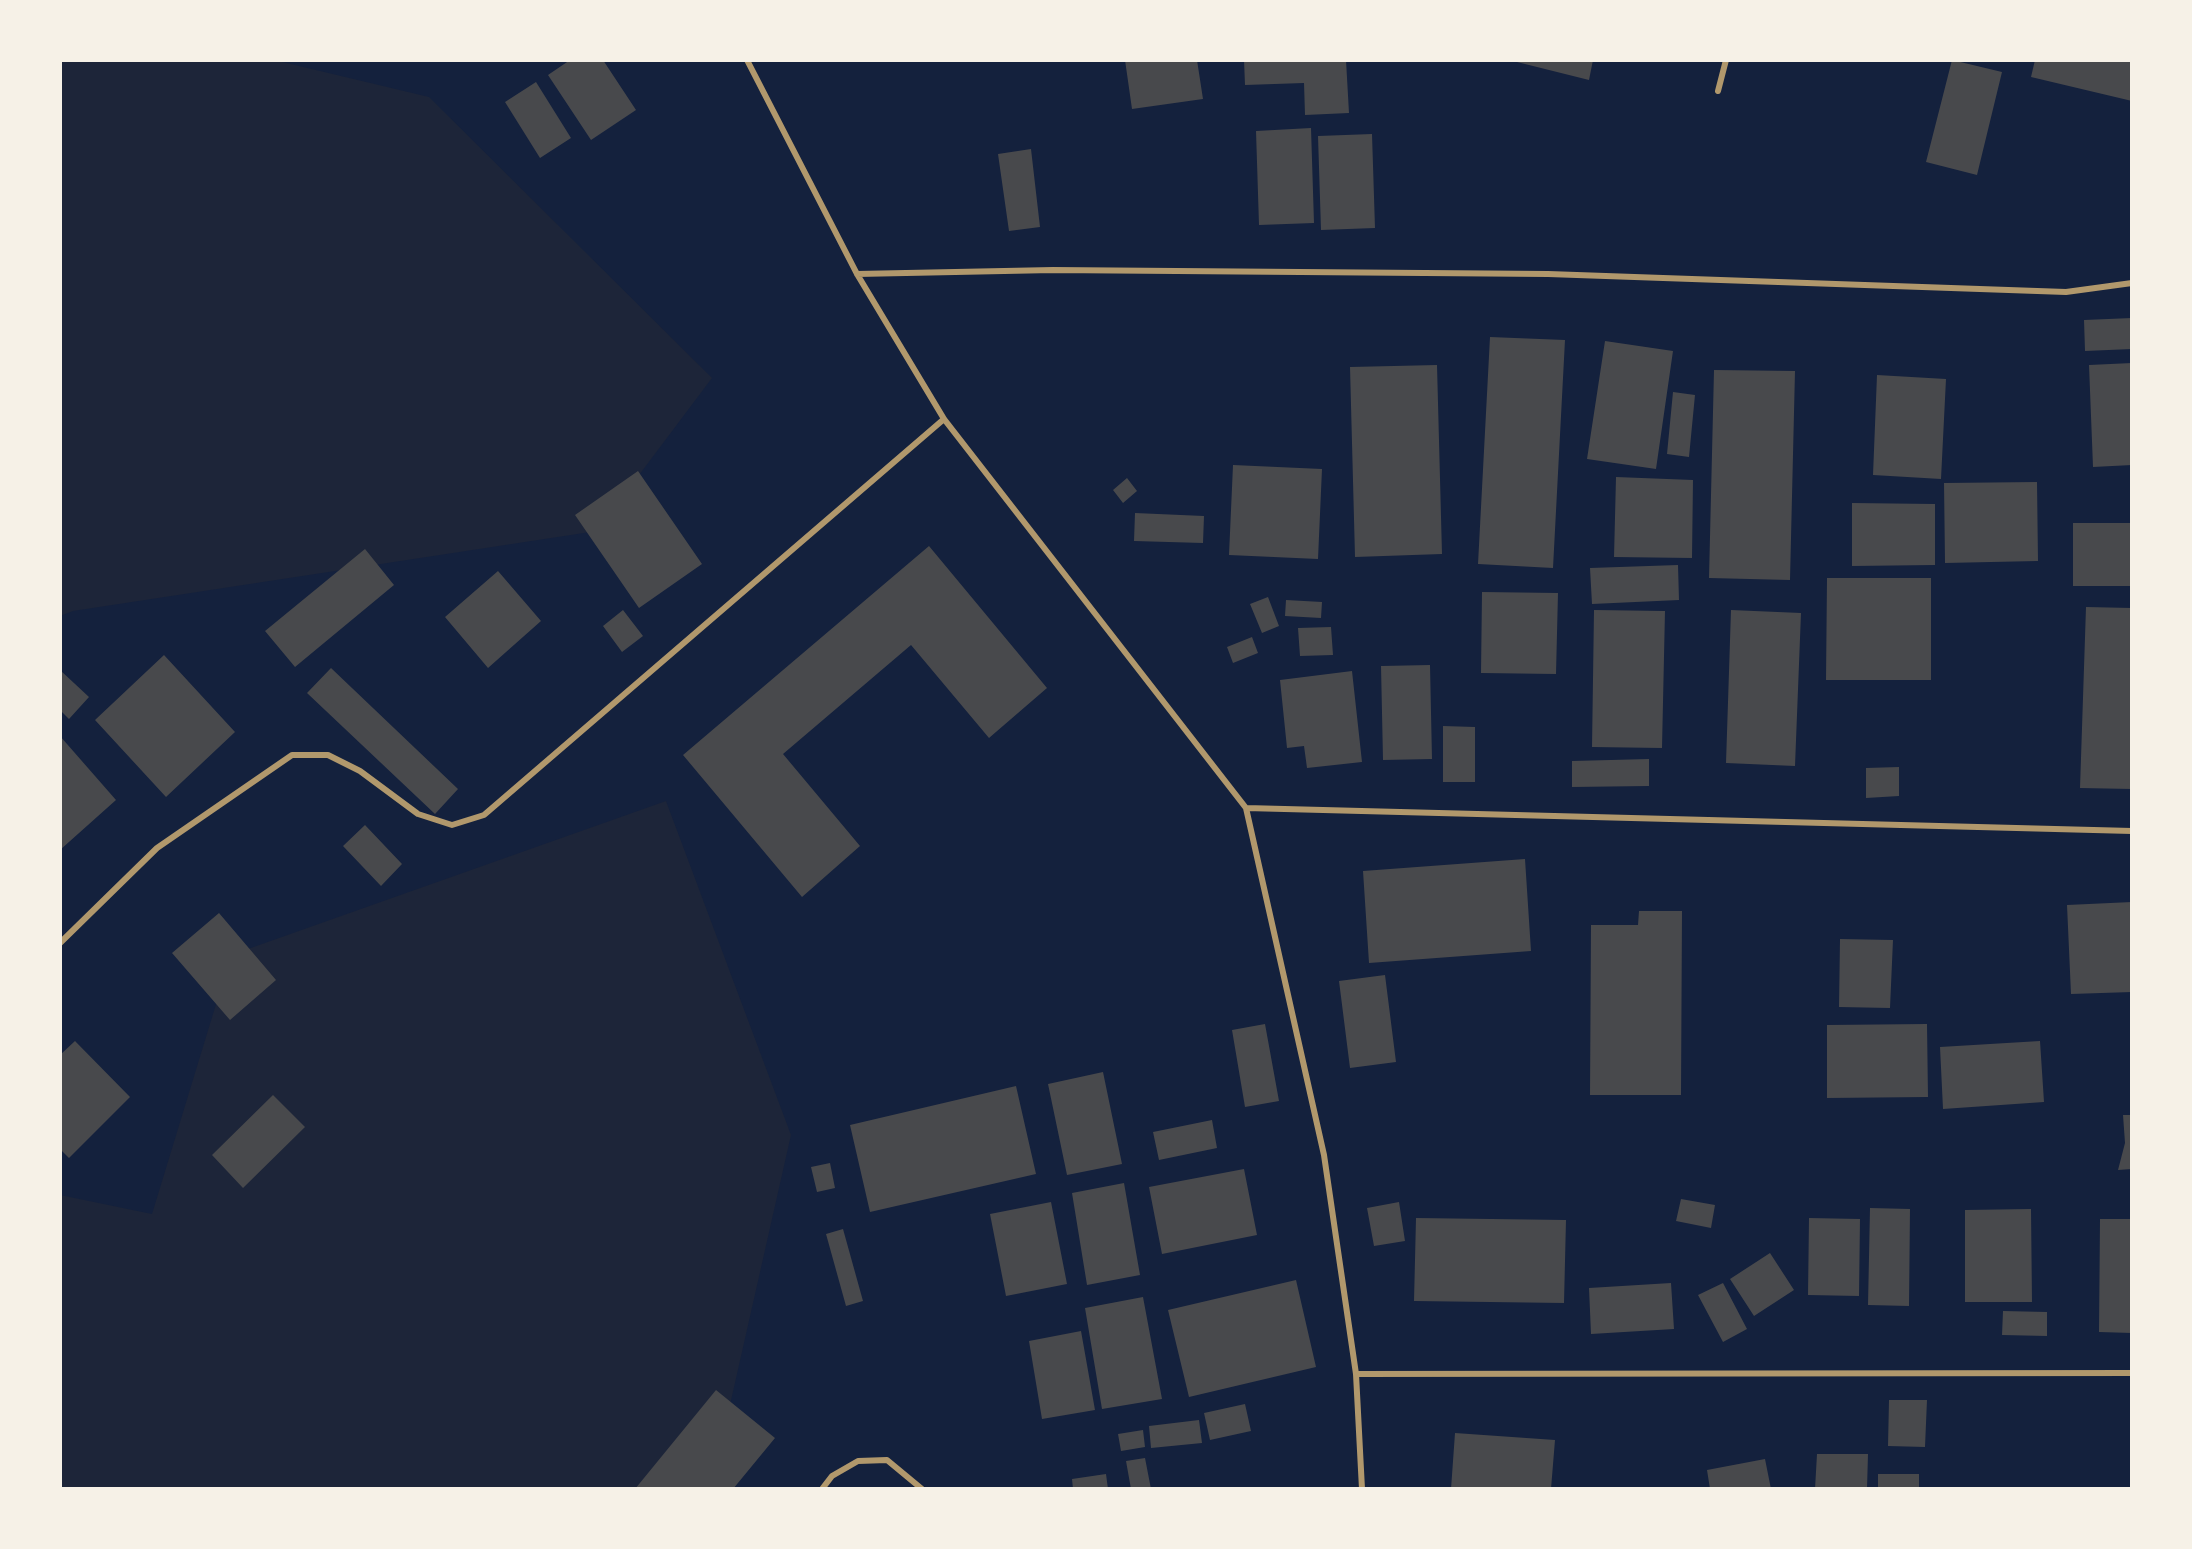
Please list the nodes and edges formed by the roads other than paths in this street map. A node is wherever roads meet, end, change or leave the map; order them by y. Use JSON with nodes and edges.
{"nodes":[{"id":1,"x":747,"y":60,"type":"edge"},
{"id":2,"x":1726,"y":60,"type":"edge"},
{"id":3,"x":1718,"y":91,"type":"dead end"},
{"id":4,"x":857,"y":274,"type":"junction"},
{"id":5,"x":2132,"y":283,"type":"edge"},
{"id":6,"x":944,"y":419,"type":"junction"},
{"id":7,"x":1246,"y":808,"type":"junction"},
{"id":8,"x":2132,"y":831,"type":"edge"},
{"id":9,"x":60,"y":944,"type":"edge"},
{"id":10,"x":2132,"y":1373,"type":"edge"},
{"id":11,"x":1356,"y":1374,"type":"junction"},
{"id":12,"x":822,"y":1489,"type":"edge"},
{"id":13,"x":922,"y":1489,"type":"edge"},
{"id":14,"x":1362,"y":1489,"type":"edge"}],
"edges":[{"from":1,"to":4,"type":"street"},
{"from":2,"to":3,"type":"street"},
{"from":4,"to":5,"type":"street"},
{"from":4,"to":6,"type":"street"},
{"from":6,"to":7,"type":"street"},
{"from":6,"to":9,"type":"street"},
{"from":7,"to":8,"type":"street"},
{"from":7,"to":11,"type":"street"},
{"from":10,"to":11,"type":"street"},
{"from":11,"to":14,"type":"street"},
{"from":12,"to":13,"type":"street"}]}
